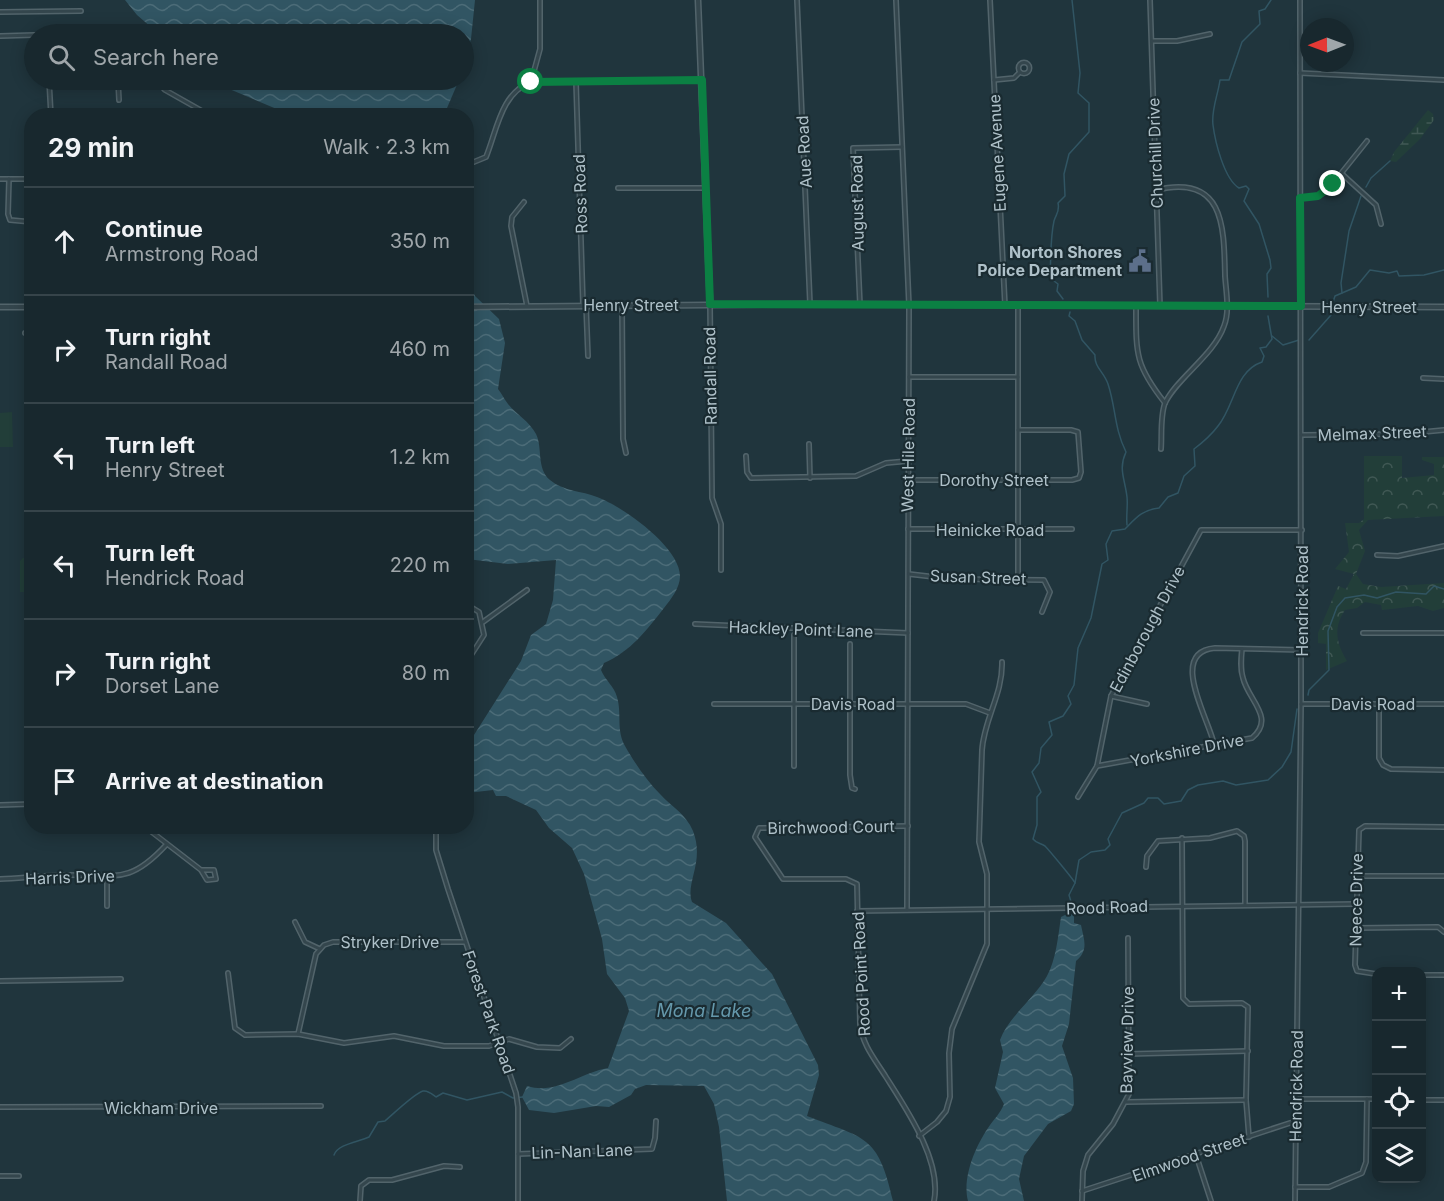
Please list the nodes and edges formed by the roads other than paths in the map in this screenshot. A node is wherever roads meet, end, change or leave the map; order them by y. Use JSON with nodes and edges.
{"nodes":[{"id":1,"x":540,"y":0,"type":"edge"},
{"id":2,"x":698,"y":0,"type":"edge"},
{"id":3,"x":797,"y":0,"type":"edge"},
{"id":4,"x":896,"y":0,"type":"edge"},
{"id":5,"x":990,"y":0,"type":"edge"},
{"id":6,"x":1150,"y":0,"type":"edge"},
{"id":7,"x":1300,"y":0,"type":"edge"},
{"id":8,"x":0,"y":12,"type":"edge"},
{"id":9,"x":81,"y":12,"type":"dead end"},
{"id":10,"x":1210,"y":34,"type":"dead end"},
{"id":11,"x":24,"y":35,"type":"edge"},
{"id":12,"x":0,"y":36,"type":"edge"},
{"id":13,"x":1152,"y":41,"type":"junction"},
{"id":14,"x":1020,"y":72,"type":"dead end"},
{"id":15,"x":1300,"y":73,"type":"junction"},
{"id":16,"x":702,"y":80,"type":"junction"},
{"id":17,"x":994,"y":80,"type":"junction"},
{"id":18,"x":1444,"y":80,"type":"edge"},
{"id":19,"x":531,"y":82,"type":"junction"},
{"id":20,"x":576,"y":82,"type":"junction"},
{"id":21,"x":50,"y":90,"type":"edge"},
{"id":22,"x":118,"y":90,"type":"edge"},
{"id":23,"x":165,"y":90,"type":"edge"},
{"id":24,"x":119,"y":100,"type":"dead end"},
{"id":25,"x":51,"y":108,"type":"edge"},
{"id":26,"x":197,"y":108,"type":"edge"},
{"id":27,"x":1367,"y":141,"type":"dead end"},
{"id":28,"x":902,"y":147,"type":"junction"},
{"id":29,"x":474,"y":162,"type":"edge"},
{"id":30,"x":1342,"y":174,"type":"junction"},
{"id":31,"x":0,"y":179,"type":"edge"},
{"id":32,"x":9,"y":179,"type":"junction"},
{"id":33,"x":24,"y":179,"type":"edge"},
{"id":34,"x":618,"y":188,"type":"dead end"},
{"id":35,"x":706,"y":188,"type":"junction"},
{"id":36,"x":1156,"y":190,"type":"junction"},
{"id":37,"x":1300,"y":198,"type":"junction"},
{"id":38,"x":524,"y":202,"type":"dead end"},
{"id":39,"x":24,"y":221,"type":"edge"},
{"id":40,"x":1381,"y":224,"type":"dead end"},
{"id":41,"x":710,"y":304,"type":"junction"},
{"id":42,"x":810,"y":304,"type":"junction"},
{"id":43,"x":584,"y":305,"type":"junction"},
{"id":44,"x":622,"y":305,"type":"junction"},
{"id":45,"x":860,"y":305,"type":"junction"},
{"id":46,"x":527,"y":306,"type":"junction"},
{"id":47,"x":909,"y":306,"type":"junction"},
{"id":48,"x":1005,"y":306,"type":"junction"},
{"id":49,"x":1018,"y":306,"type":"junction"},
{"id":50,"x":1136,"y":306,"type":"junction"},
{"id":51,"x":1160,"y":306,"type":"junction"},
{"id":52,"x":1226,"y":306,"type":"junction"},
{"id":53,"x":1301,"y":306,"type":"junction"},
{"id":54,"x":0,"y":307,"type":"edge"},
{"id":55,"x":24,"y":307,"type":"edge"},
{"id":56,"x":474,"y":307,"type":"edge"},
{"id":57,"x":1444,"y":307,"type":"edge"},
{"id":58,"x":588,"y":356,"type":"dead end"},
{"id":59,"x":909,"y":377,"type":"junction"},
{"id":60,"x":1018,"y":377,"type":"junction"},
{"id":61,"x":1423,"y":378,"type":"dead end"},
{"id":62,"x":1444,"y":379,"type":"edge"},
{"id":63,"x":1165,"y":404,"type":"junction"},
{"id":64,"x":1018,"y":430,"type":"junction"},
{"id":65,"x":1444,"y":430,"type":"edge"},
{"id":66,"x":1301,"y":435,"type":"junction"},
{"id":67,"x":809,"y":444,"type":"dead end"},
{"id":68,"x":1161,"y":449,"type":"dead end"},
{"id":69,"x":626,"y":453,"type":"dead end"},
{"id":70,"x":746,"y":456,"type":"dead end"},
{"id":71,"x":908,"y":461,"type":"junction"},
{"id":72,"x":810,"y":477,"type":"junction"},
{"id":73,"x":908,"y":480,"type":"junction"},
{"id":74,"x":1018,"y":480,"type":"junction"},
{"id":75,"x":908,"y":529,"type":"junction"},
{"id":76,"x":1072,"y":529,"type":"dead end"},
{"id":77,"x":1018,"y":530,"type":"junction"},
{"id":78,"x":1302,"y":530,"type":"junction"},
{"id":79,"x":1444,"y":546,"type":"edge"},
{"id":80,"x":1377,"y":555,"type":"dead end"},
{"id":81,"x":721,"y":570,"type":"dead end"},
{"id":82,"x":908,"y":574,"type":"junction"},
{"id":83,"x":1018,"y":579,"type":"junction"},
{"id":84,"x":527,"y":590,"type":"dead end"},
{"id":85,"x":474,"y":609,"type":"edge"},
{"id":86,"x":1042,"y":612,"type":"dead end"},
{"id":87,"x":483,"y":622,"type":"junction"},
{"id":88,"x":695,"y":624,"type":"dead end"},
{"id":89,"x":908,"y":633,"type":"junction"},
{"id":90,"x":1363,"y":633,"type":"dead end"},
{"id":91,"x":1444,"y":633,"type":"edge"},
{"id":92,"x":794,"y":635,"type":"dead end"},
{"id":93,"x":850,"y":644,"type":"dead end"},
{"id":94,"x":1242,"y":649,"type":"junction"},
{"id":95,"x":1301,"y":650,"type":"junction"},
{"id":96,"x":474,"y":652,"type":"edge"},
{"id":97,"x":1002,"y":662,"type":"dead end"},
{"id":98,"x":1112,"y":696,"type":"junction"},
{"id":99,"x":908,"y":703,"type":"junction"},
{"id":100,"x":714,"y":704,"type":"dead end"},
{"id":101,"x":794,"y":704,"type":"junction"},
{"id":102,"x":851,"y":704,"type":"junction"},
{"id":103,"x":1147,"y":704,"type":"dead end"},
{"id":104,"x":1301,"y":704,"type":"junction"},
{"id":105,"x":1379,"y":704,"type":"junction"},
{"id":106,"x":1444,"y":704,"type":"edge"},
{"id":107,"x":990,"y":713,"type":"junction"},
{"id":108,"x":1214,"y":744,"type":"junction"},
{"id":109,"x":794,"y":766,"type":"dead end"},
{"id":110,"x":1097,"y":766,"type":"junction"},
{"id":111,"x":1444,"y":770,"type":"edge"},
{"id":112,"x":855,"y":789,"type":"dead end"},
{"id":113,"x":1078,"y":797,"type":"dead end"},
{"id":114,"x":24,"y":804,"type":"edge"},
{"id":115,"x":0,"y":805,"type":"edge"},
{"id":116,"x":908,"y":826,"type":"junction"},
{"id":117,"x":1444,"y":827,"type":"edge"},
{"id":118,"x":153,"y":834,"type":"edge"},
{"id":119,"x":435,"y":834,"type":"edge"},
{"id":120,"x":1182,"y":838,"type":"junction"},
{"id":121,"x":166,"y":845,"type":"junction"},
{"id":122,"x":1146,"y":867,"type":"dead end"},
{"id":123,"x":201,"y":870,"type":"junction"},
{"id":124,"x":1357,"y":876,"type":"junction"},
{"id":125,"x":1444,"y":876,"type":"edge"},
{"id":126,"x":107,"y":878,"type":"junction"},
{"id":127,"x":0,"y":879,"type":"edge"},
{"id":128,"x":846,"y":879,"type":"joint"},
{"id":129,"x":1245,"y":904,"type":"junction"},
{"id":130,"x":1299,"y":904,"type":"junction"},
{"id":131,"x":1356,"y":904,"type":"junction"},
{"id":132,"x":1183,"y":905,"type":"junction"},
{"id":133,"x":107,"y":906,"type":"dead end"},
{"id":134,"x":908,"y":910,"type":"junction"},
{"id":135,"x":988,"y":910,"type":"junction"},
{"id":136,"x":857,"y":912,"type":"junction"},
{"id":137,"x":296,"y":922,"type":"dead end"},
{"id":138,"x":1356,"y":928,"type":"junction"},
{"id":139,"x":1444,"y":932,"type":"edge"},
{"id":140,"x":1128,"y":938,"type":"dead end"},
{"id":141,"x":465,"y":942,"type":"junction"},
{"id":142,"x":320,"y":949,"type":"junction"},
{"id":143,"x":228,"y":973,"type":"dead end"},
{"id":144,"x":1372,"y":973,"type":"edge"},
{"id":145,"x":1426,"y":975,"type":"edge"},
{"id":146,"x":1444,"y":975,"type":"edge"},
{"id":147,"x":121,"y":979,"type":"dead end"},
{"id":148,"x":0,"y":981,"type":"edge"},
{"id":149,"x":298,"y":1035,"type":"junction"},
{"id":150,"x":571,"y":1040,"type":"dead end"},
{"id":151,"x":499,"y":1042,"type":"junction"},
{"id":152,"x":1248,"y":1051,"type":"junction"},
{"id":153,"x":1128,"y":1054,"type":"junction"},
{"id":154,"x":1296,"y":1099,"type":"junction"},
{"id":155,"x":1367,"y":1099,"type":"junction"},
{"id":156,"x":1372,"y":1099,"type":"edge"},
{"id":157,"x":1246,"y":1100,"type":"junction"},
{"id":158,"x":1426,"y":1100,"type":"edge"},
{"id":159,"x":1444,"y":1100,"type":"edge"},
{"id":160,"x":1126,"y":1102,"type":"junction"},
{"id":161,"x":321,"y":1106,"type":"dead end"},
{"id":162,"x":0,"y":1107,"type":"edge"},
{"id":163,"x":656,"y":1120,"type":"dead end"},
{"id":164,"x":1296,"y":1121,"type":"junction"},
{"id":165,"x":919,"y":1136,"type":"junction"},
{"id":166,"x":1249,"y":1137,"type":"junction"},
{"id":167,"x":518,"y":1154,"type":"junction"},
{"id":168,"x":1196,"y":1155,"type":"junction"},
{"id":169,"x":459,"y":1167,"type":"dead end"},
{"id":170,"x":0,"y":1176,"type":"edge"},
{"id":171,"x":19,"y":1176,"type":"dead end"},
{"id":172,"x":1295,"y":1187,"type":"junction"},
{"id":173,"x":1082,"y":1191,"type":"junction"},
{"id":174,"x":360,"y":1201,"type":"edge"},
{"id":175,"x":518,"y":1201,"type":"edge"},
{"id":176,"x":934,"y":1201,"type":"edge"},
{"id":177,"x":1082,"y":1201,"type":"edge"},
{"id":178,"x":1211,"y":1201,"type":"edge"},
{"id":179,"x":1295,"y":1201,"type":"edge"}],
"edges":[{"from":1,"to":19,"type":"street"},
{"from":2,"to":16,"type":"street","name":"Randall Road"},
{"from":3,"to":42,"type":"street","name":"Aue Road"},
{"from":4,"to":28,"type":"street","name":"West Hile Road"},
{"from":5,"to":17,"type":"street","name":"Eugene Avenue"},
{"from":6,"to":13,"type":"street","name":"Churchill Drive"},
{"from":7,"to":15,"type":"street","name":"Hendrick Road"},
{"from":8,"to":9,"type":"street"},
{"from":10,"to":13,"type":"street"},
{"from":11,"to":12,"type":"street"},
{"from":13,"to":36,"type":"street","name":"Churchill Drive"},
{"from":14,"to":17,"type":"street"},
{"from":15,"to":18,"type":"street"},
{"from":15,"to":37,"type":"street","name":"Hendrick Road"},
{"from":16,"to":20,"type":"street"},
{"from":16,"to":35,"type":"street","name":"Randall Road"},
{"from":17,"to":48,"type":"street","name":"Eugene Avenue"},
{"from":19,"to":20,"type":"street"},
{"from":19,"to":29,"type":"street"},
{"from":20,"to":43,"type":"street","name":"Ross Road"},
{"from":21,"to":25,"type":"street"},
{"from":22,"to":24,"type":"street"},
{"from":23,"to":26,"type":"street"},
{"from":27,"to":30,"type":"street"},
{"from":28,"to":45,"type":"street","name":"August Road"},
{"from":28,"to":47,"type":"street","name":"West Hile Road"},
{"from":30,"to":37,"type":"street"},
{"from":30,"to":40,"type":"street"},
{"from":31,"to":32,"type":"street"},
{"from":32,"to":33,"type":"street"},
{"from":32,"to":39,"type":"street"},
{"from":34,"to":35,"type":"street"},
{"from":35,"to":41,"type":"street","name":"Randall Road"},
{"from":36,"to":51,"type":"street","name":"Churchill Drive"},
{"from":36,"to":52,"type":"street"},
{"from":37,"to":53,"type":"street","name":"Hendrick Road"},
{"from":38,"to":46,"type":"street"},
{"from":41,"to":42,"type":"street","name":"Henry Street"},
{"from":41,"to":44,"type":"street","name":"Henry Street"},
{"from":41,"to":81,"type":"street","name":"Randall Road"},
{"from":42,"to":45,"type":"street","name":"Henry Street"},
{"from":43,"to":44,"type":"street","name":"Henry Street"},
{"from":43,"to":46,"type":"street","name":"Henry Street"},
{"from":43,"to":58,"type":"street","name":"Ross Road"},
{"from":44,"to":69,"type":"street"},
{"from":45,"to":47,"type":"street","name":"Henry Street"},
{"from":46,"to":56,"type":"street","name":"Henry Street"},
{"from":47,"to":48,"type":"street","name":"Henry Street"},
{"from":47,"to":59,"type":"street","name":"West Hile Road"},
{"from":48,"to":49,"type":"street","name":"Henry Street"},
{"from":49,"to":50,"type":"street","name":"Henry Street"},
{"from":49,"to":60,"type":"street"},
{"from":50,"to":51,"type":"street","name":"Henry Street"},
{"from":50,"to":63,"type":"street"},
{"from":51,"to":52,"type":"street","name":"Henry Street"},
{"from":52,"to":53,"type":"street","name":"Henry Street"},
{"from":52,"to":63,"type":"street"},
{"from":53,"to":57,"type":"street","name":"Henry Street"},
{"from":53,"to":66,"type":"street","name":"Hendrick Road"},
{"from":54,"to":55,"type":"street"},
{"from":59,"to":60,"type":"street"},
{"from":59,"to":71,"type":"street","name":"West Hile Road"},
{"from":60,"to":64,"type":"street"},
{"from":61,"to":62,"type":"street"},
{"from":63,"to":68,"type":"street"},
{"from":64,"to":74,"type":"street"},
{"from":64,"to":74,"type":"street","name":"Dorothy Street"},
{"from":65,"to":66,"type":"street","name":"Melmax Street"},
{"from":66,"to":78,"type":"street","name":"Hendrick Road"},
{"from":67,"to":72,"type":"street"},
{"from":70,"to":72,"type":"street"},
{"from":71,"to":72,"type":"street"},
{"from":71,"to":73,"type":"street","name":"West Hile Road"},
{"from":73,"to":74,"type":"street","name":"Dorothy Street"},
{"from":73,"to":75,"type":"street","name":"West Hile Road"},
{"from":74,"to":77,"type":"street"},
{"from":75,"to":77,"type":"street","name":"Heinicke Road"},
{"from":75,"to":82,"type":"street","name":"West Hile Road"},
{"from":76,"to":77,"type":"street","name":"Heinicke Road"},
{"from":77,"to":83,"type":"street"},
{"from":78,"to":95,"type":"street","name":"Hendrick Road"},
{"from":78,"to":98,"type":"street","name":"Edinborough Drive"},
{"from":79,"to":80,"type":"street"},
{"from":82,"to":83,"type":"street","name":"Susan Street"},
{"from":82,"to":89,"type":"street","name":"West Hile Road"},
{"from":83,"to":86,"type":"street","name":"Susan Street"},
{"from":84,"to":87,"type":"street"},
{"from":85,"to":87,"type":"street"},
{"from":87,"to":96,"type":"street"},
{"from":88,"to":89,"type":"street","name":"Hackley Point Lane"},
{"from":89,"to":99,"type":"street","name":"West Hile Road"},
{"from":90,"to":91,"type":"street"},
{"from":92,"to":101,"type":"street"},
{"from":93,"to":102,"type":"street"},
{"from":94,"to":95,"type":"street"},
{"from":94,"to":108,"type":"street","name":"Yorkshire Drive"},
{"from":94,"to":108,"type":"street"},
{"from":95,"to":104,"type":"street","name":"Hendrick Road"},
{"from":97,"to":107,"type":"street"},
{"from":98,"to":103,"type":"street"},
{"from":98,"to":110,"type":"street","name":"Edinborough Drive"},
{"from":99,"to":102,"type":"street","name":"Davis Road"},
{"from":99,"to":107,"type":"street","name":"Davis Road"},
{"from":99,"to":116,"type":"street","name":"West Hile Road"},
{"from":100,"to":101,"type":"street","name":"Davis Road"},
{"from":101,"to":102,"type":"street","name":"Davis Road"},
{"from":101,"to":109,"type":"street"},
{"from":102,"to":112,"type":"street"},
{"from":104,"to":105,"type":"street","name":"Davis Road"},
{"from":104,"to":130,"type":"street","name":"Hendrick Road"},
{"from":105,"to":106,"type":"street","name":"Davis Road"},
{"from":105,"to":111,"type":"street"},
{"from":107,"to":135,"type":"street"},
{"from":108,"to":110,"type":"street","name":"Yorkshire Drive"},
{"from":110,"to":113,"type":"street","name":"Edinborough Drive"},
{"from":114,"to":115,"type":"street"},
{"from":116,"to":128,"type":"street","name":"Birchwood Court"},
{"from":116,"to":134,"type":"street","name":"West Hile Road"},
{"from":117,"to":124,"type":"street","name":"Neece Drive"},
{"from":118,"to":121,"type":"street"},
{"from":119,"to":141,"type":"street","name":"Forest Park Road"},
{"from":120,"to":122,"type":"street"},
{"from":120,"to":129,"type":"street"},
{"from":120,"to":132,"type":"street"},
{"from":121,"to":123,"type":"street"},
{"from":121,"to":126,"type":"street","name":"Harris Drive"},
{"from":123,"to":123,"type":"street"},
{"from":124,"to":125,"type":"street"},
{"from":124,"to":131,"type":"street","name":"Neece Drive"},
{"from":126,"to":127,"type":"street","name":"Harris Drive"},
{"from":126,"to":133,"type":"street"},
{"from":128,"to":136,"type":"street","name":"Rood Point Road"},
{"from":129,"to":130,"type":"street","name":"Rood Road"},
{"from":129,"to":132,"type":"street","name":"Rood Road"},
{"from":130,"to":131,"type":"street","name":"Rood Road"},
{"from":130,"to":154,"type":"street","name":"Hendrick Road"},
{"from":131,"to":138,"type":"street","name":"Neece Drive"},
{"from":132,"to":135,"type":"street","name":"Rood Road"},
{"from":132,"to":152,"type":"street"},
{"from":134,"to":135,"type":"street","name":"Rood Road"},
{"from":134,"to":136,"type":"street","name":"Rood Road"},
{"from":135,"to":165,"type":"street"},
{"from":136,"to":165,"type":"street","name":"Rood Point Road"},
{"from":137,"to":142,"type":"street","name":"Stryker Drive"},
{"from":138,"to":139,"type":"street"},
{"from":138,"to":144,"type":"street","name":"Neece Drive"},
{"from":140,"to":153,"type":"street","name":"Bayview Drive"},
{"from":141,"to":142,"type":"street","name":"Stryker Drive"},
{"from":141,"to":151,"type":"street","name":"Forest Park Road"},
{"from":142,"to":149,"type":"street"},
{"from":143,"to":149,"type":"street"},
{"from":145,"to":146,"type":"street"},
{"from":147,"to":148,"type":"street"},
{"from":149,"to":151,"type":"street"},
{"from":150,"to":151,"type":"street"},
{"from":151,"to":167,"type":"street","name":"Forest Park Road"},
{"from":152,"to":153,"type":"street"},
{"from":152,"to":157,"type":"street"},
{"from":153,"to":160,"type":"street","name":"Bayview Drive"},
{"from":154,"to":155,"type":"street"},
{"from":154,"to":164,"type":"street","name":"Hendrick Road"},
{"from":155,"to":156,"type":"street"},
{"from":155,"to":172,"type":"street"},
{"from":157,"to":160,"type":"street"},
{"from":157,"to":166,"type":"street"},
{"from":158,"to":159,"type":"street"},
{"from":160,"to":173,"type":"street","name":"Bayview Drive"},
{"from":161,"to":162,"type":"street","name":"Wickham Drive"},
{"from":163,"to":167,"type":"street","name":"Lin-Nan Lane"},
{"from":164,"to":166,"type":"street","name":"Elmwood Street"},
{"from":164,"to":172,"type":"street","name":"Hendrick Road"},
{"from":165,"to":176,"type":"street","name":"Rood Point Road"},
{"from":166,"to":168,"type":"street","name":"Elmwood Street"},
{"from":167,"to":175,"type":"street","name":"Forest Park Road"},
{"from":168,"to":173,"type":"street","name":"Elmwood Street"},
{"from":168,"to":178,"type":"street"},
{"from":169,"to":174,"type":"street"},
{"from":170,"to":171,"type":"street"},
{"from":172,"to":179,"type":"street","name":"Hendrick Road"},
{"from":173,"to":177,"type":"street","name":"Bayview Drive"}]}
